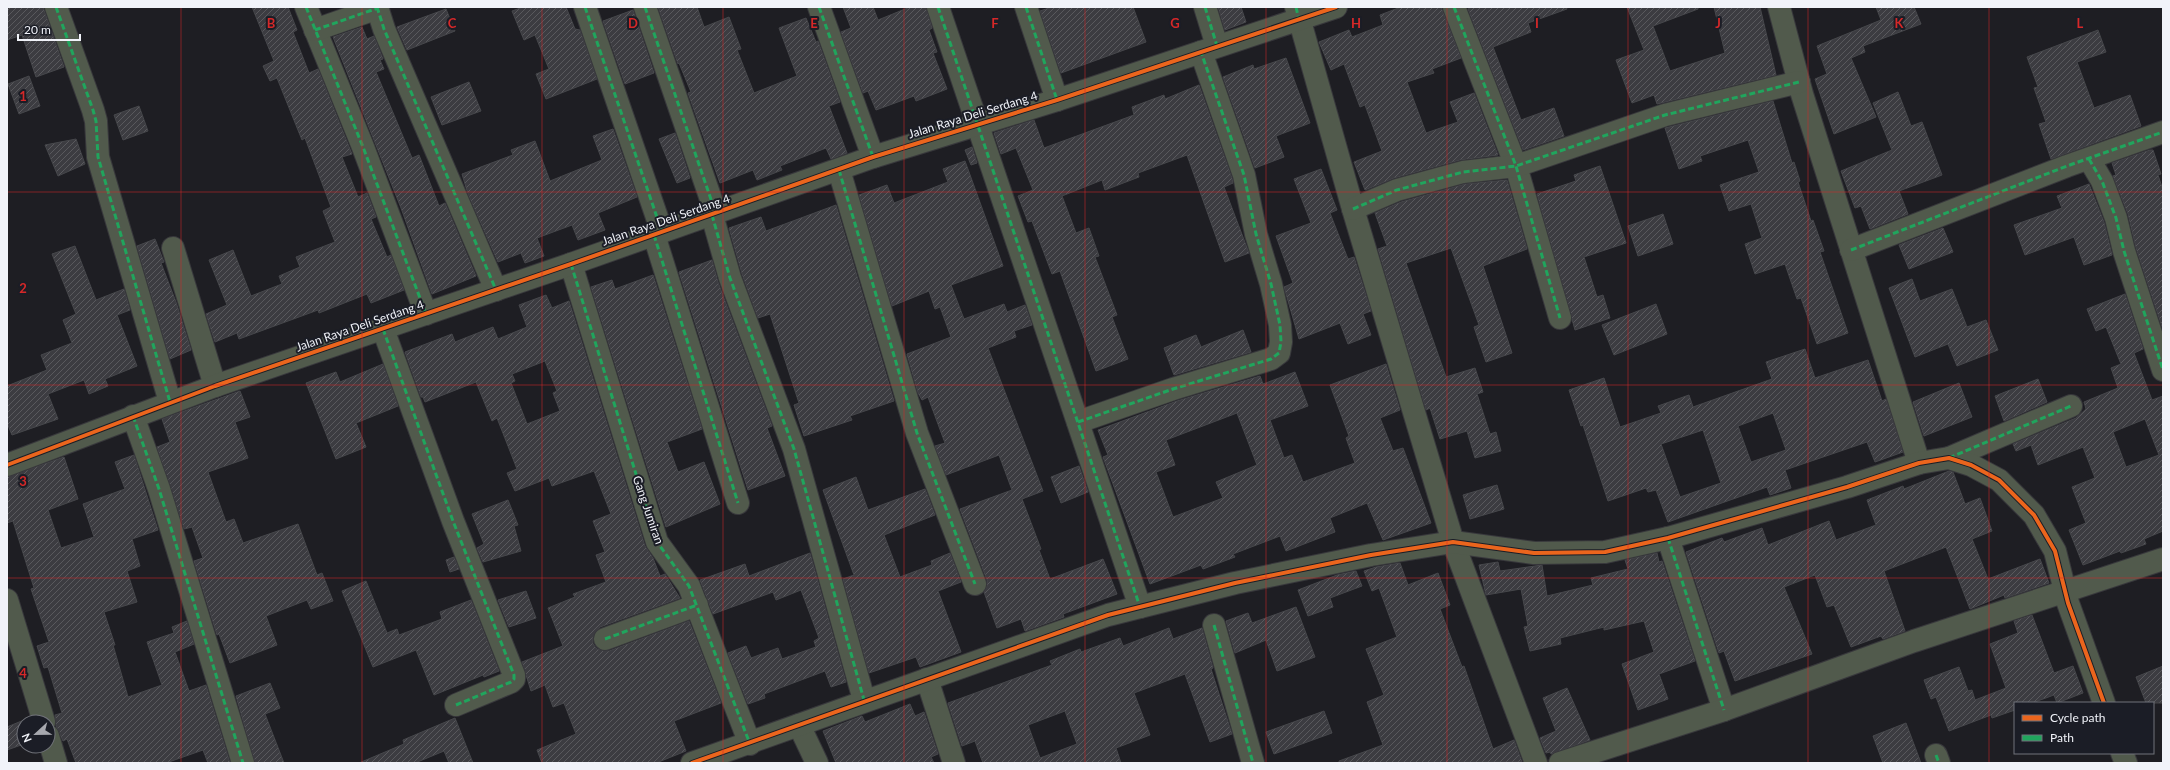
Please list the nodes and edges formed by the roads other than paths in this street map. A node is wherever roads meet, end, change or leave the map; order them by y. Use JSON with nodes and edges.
{"nodes":[{"id":1,"x":56,"y":7,"type":"edge"},
{"id":2,"x":306,"y":7,"type":"edge"},
{"id":3,"x":378,"y":7,"type":"edge"},
{"id":4,"x":585,"y":7,"type":"edge"},
{"id":5,"x":645,"y":7,"type":"edge"},
{"id":6,"x":819,"y":7,"type":"edge"},
{"id":7,"x":938,"y":7,"type":"edge"},
{"id":8,"x":1026,"y":7,"type":"edge"},
{"id":9,"x":1205,"y":7,"type":"edge"},
{"id":10,"x":1336,"y":7,"type":"edge"},
{"id":11,"x":1454,"y":7,"type":"edge"},
{"id":12,"x":1780,"y":7,"type":"edge"},
{"id":13,"x":1297,"y":13,"type":"edge"},
{"id":14,"x":316,"y":30,"type":"junction"},
{"id":15,"x":1209,"y":49,"type":"junction"},
{"id":16,"x":1799,"y":82,"type":"junction"},
{"id":17,"x":1057,"y":100,"type":"junction"},
{"id":18,"x":978,"y":123,"type":"junction"},
{"id":19,"x":2163,"y":132,"type":"edge"},
{"id":20,"x":873,"y":157,"type":"junction"},
{"id":21,"x":2089,"y":159,"type":"junction"},
{"id":22,"x":1516,"y":166,"type":"junction"},
{"id":23,"x":839,"y":170,"type":"junction"},
{"id":24,"x":1353,"y":209,"type":"junction"},
{"id":25,"x":714,"y":214,"type":"junction"},
{"id":26,"x":658,"y":234,"type":"junction"},
{"id":27,"x":173,"y":248,"type":"dead end"},
{"id":28,"x":1851,"y":250,"type":"junction"},
{"id":29,"x":572,"y":264,"type":"junction"},
{"id":30,"x":496,"y":290,"type":"junction"},
{"id":31,"x":426,"y":314,"type":"junction"},
{"id":32,"x":1560,"y":318,"type":"dead end"},
{"id":33,"x":383,"y":329,"type":"junction"},
{"id":34,"x":2163,"y":370,"type":"edge"},
{"id":35,"x":215,"y":386,"type":"junction"},
{"id":36,"x":170,"y":402,"type":"junction"},
{"id":37,"x":2072,"y":406,"type":"dead end"},
{"id":38,"x":133,"y":416,"type":"junction"},
{"id":39,"x":1078,"y":422,"type":"junction"},
{"id":40,"x":1949,"y":458,"type":"junction"},
{"id":41,"x":1919,"y":463,"type":"junction"},
{"id":42,"x":7,"y":465,"type":"edge"},
{"id":43,"x":738,"y":503,"type":"dead end"},
{"id":44,"x":1668,"y":538,"type":"junction"},
{"id":45,"x":1453,"y":542,"type":"junction"},
{"id":46,"x":2163,"y":559,"type":"edge"},
{"id":47,"x":975,"y":584,"type":"dead end"},
{"id":48,"x":2065,"y":592,"type":"junction"},
{"id":49,"x":7,"y":600,"type":"edge"},
{"id":50,"x":697,"y":605,"type":"junction"},
{"id":51,"x":1140,"y":607,"type":"junction"},
{"id":52,"x":1214,"y":625,"type":"dead end"},
{"id":53,"x":605,"y":639,"type":"dead end"},
{"id":54,"x":927,"y":679,"type":"junction"},
{"id":55,"x":864,"y":700,"type":"junction"},
{"id":56,"x":2104,"y":702,"type":"edge"},
{"id":57,"x":456,"y":704,"type":"dead end"},
{"id":58,"x":1724,"y":710,"type":"junction"},
{"id":59,"x":42,"y":714,"type":"edge"},
{"id":60,"x":799,"y":725,"type":"junction"},
{"id":61,"x":750,"y":744,"type":"junction"},
{"id":62,"x":243,"y":763,"type":"edge"},
{"id":63,"x":692,"y":763,"type":"edge"},
{"id":64,"x":816,"y":763,"type":"edge"},
{"id":65,"x":954,"y":763,"type":"edge"},
{"id":66,"x":1253,"y":763,"type":"edge"},
{"id":67,"x":1536,"y":763,"type":"edge"},
{"id":68,"x":1560,"y":763,"type":"edge"}],
"edges":[{"from":1,"to":36,"type":"street"},
{"from":2,"to":14,"type":"street"},
{"from":3,"to":14,"type":"street"},
{"from":3,"to":30,"type":"street"},
{"from":4,"to":26,"type":"street"},
{"from":5,"to":25,"type":"street"},
{"from":6,"to":20,"type":"street"},
{"from":7,"to":18,"type":"street"},
{"from":8,"to":17,"type":"street"},
{"from":9,"to":15,"type":"street"},
{"from":10,"to":13,"type":"street","name":"Jalan Raya Deli Serdang 4"},
{"from":11,"to":22,"type":"street"},
{"from":12,"to":16,"type":"street"},
{"from":13,"to":15,"type":"street","name":"Jalan Raya Deli Serdang 4"},
{"from":13,"to":24,"type":"street"},
{"from":14,"to":31,"type":"street"},
{"from":15,"to":17,"type":"street","name":"Jalan Raya Deli Serdang 4"},
{"from":15,"to":39,"type":"street"},
{"from":16,"to":22,"type":"street"},
{"from":16,"to":28,"type":"street"},
{"from":17,"to":18,"type":"street","name":"Jalan Raya Deli Serdang 4"},
{"from":18,"to":20,"type":"street","name":"Jalan Raya Deli Serdang 4"},
{"from":18,"to":39,"type":"street"},
{"from":19,"to":21,"type":"street"},
{"from":20,"to":23,"type":"street","name":"Jalan Raya Deli Serdang 4"},
{"from":21,"to":28,"type":"street"},
{"from":21,"to":34,"type":"street"},
{"from":22,"to":24,"type":"street"},
{"from":22,"to":32,"type":"street"},
{"from":23,"to":25,"type":"street","name":"Jalan Raya Deli Serdang 4"},
{"from":23,"to":47,"type":"street"},
{"from":24,"to":45,"type":"street"},
{"from":25,"to":26,"type":"street","name":"Jalan Raya Deli Serdang 4"},
{"from":25,"to":55,"type":"street"},
{"from":26,"to":29,"type":"street","name":"Jalan Raya Deli Serdang 4"},
{"from":26,"to":43,"type":"street"},
{"from":27,"to":35,"type":"street"},
{"from":28,"to":41,"type":"street"},
{"from":29,"to":30,"type":"street","name":"Jalan Raya Deli Serdang 4"},
{"from":29,"to":50,"type":"street","name":"Gang Jumiran"},
{"from":30,"to":31,"type":"street","name":"Jalan Raya Deli Serdang 4"},
{"from":31,"to":33,"type":"street","name":"Jalan Raya Deli Serdang 4"},
{"from":33,"to":35,"type":"street","name":"Jalan Raya Deli Serdang 4"},
{"from":33,"to":57,"type":"street"},
{"from":35,"to":36,"type":"street","name":"Jalan Raya Deli Serdang 4"},
{"from":36,"to":38,"type":"street","name":"Jalan Raya Deli Serdang 4"},
{"from":37,"to":40,"type":"street"},
{"from":38,"to":42,"type":"street","name":"Jalan Raya Deli Serdang 4"},
{"from":38,"to":62,"type":"street"},
{"from":39,"to":51,"type":"street"},
{"from":40,"to":41,"type":"street"},
{"from":40,"to":48,"type":"street"},
{"from":41,"to":44,"type":"street"},
{"from":44,"to":45,"type":"street"},
{"from":44,"to":58,"type":"street"},
{"from":45,"to":51,"type":"street"},
{"from":45,"to":67,"type":"street"},
{"from":46,"to":48,"type":"street"},
{"from":48,"to":56,"type":"street"},
{"from":48,"to":58,"type":"street"},
{"from":49,"to":59,"type":"street"},
{"from":50,"to":53,"type":"street"},
{"from":50,"to":61,"type":"street","name":"Gang Jumiran"},
{"from":51,"to":54,"type":"street"},
{"from":52,"to":66,"type":"street"},
{"from":54,"to":55,"type":"street"},
{"from":54,"to":65,"type":"street"},
{"from":55,"to":60,"type":"street"},
{"from":58,"to":68,"type":"street"},
{"from":60,"to":61,"type":"street"},
{"from":60,"to":64,"type":"street"},
{"from":61,"to":63,"type":"street"}]}
